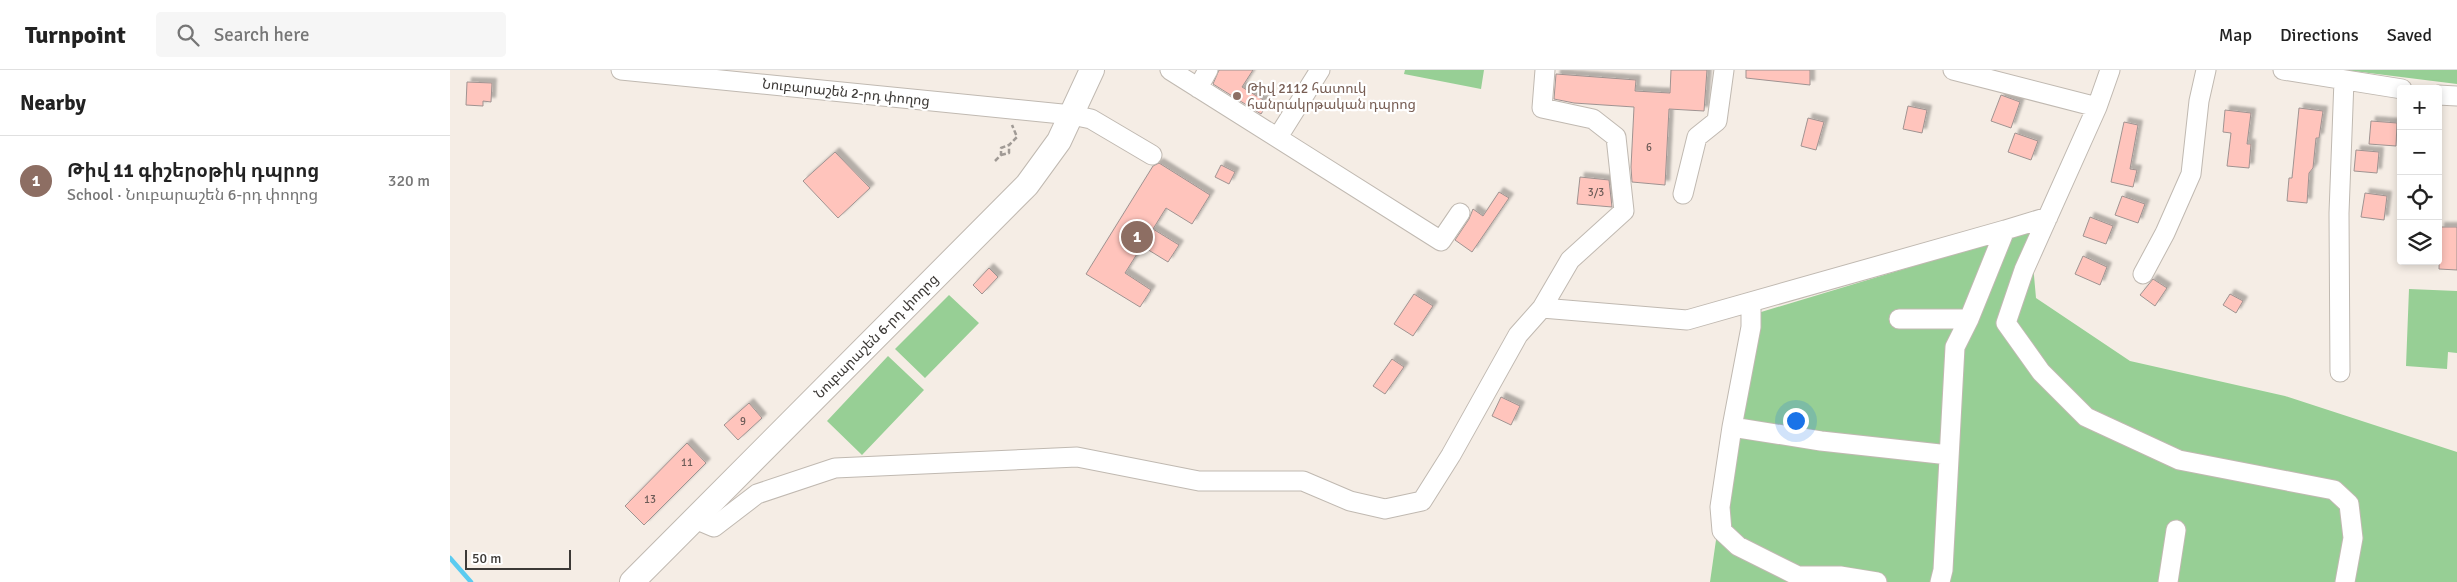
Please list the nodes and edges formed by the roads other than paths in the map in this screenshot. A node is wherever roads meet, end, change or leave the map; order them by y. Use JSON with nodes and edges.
{"nodes":[{"id":1,"x":621,"y":70,"type":"edge"},
{"id":2,"x":1092,"y":70,"type":"edge"},
{"id":3,"x":1170,"y":70,"type":"edge"},
{"id":4,"x":1208,"y":70,"type":"edge"},
{"id":5,"x":1320,"y":70,"type":"edge"},
{"id":6,"x":1545,"y":70,"type":"edge"},
{"id":7,"x":1724,"y":70,"type":"edge"},
{"id":8,"x":1953,"y":70,"type":"edge"},
{"id":9,"x":2110,"y":70,"type":"edge"},
{"id":10,"x":2206,"y":70,"type":"edge"},
{"id":11,"x":2293,"y":71,"type":"edge"},
{"id":12,"x":2344,"y":80,"type":"junction"},
{"id":13,"x":1198,"y":88,"type":"junction"},
{"id":14,"x":2397,"y":88,"type":"edge"},
{"id":15,"x":2442,"y":94,"type":"edge"},
{"id":16,"x":2457,"y":96,"type":"edge"},
{"id":17,"x":2098,"y":108,"type":"junction"},
{"id":18,"x":1072,"y":115,"type":"junction"},
{"id":19,"x":1278,"y":137,"type":"junction"},
{"id":20,"x":1152,"y":155,"type":"dead end"},
{"id":21,"x":1683,"y":194,"type":"dead end"},
{"id":22,"x":1460,"y":213,"type":"dead end"},
{"id":23,"x":2048,"y":217,"type":"junction"},
{"id":24,"x":2005,"y":230,"type":"junction"},
{"id":25,"x":2143,"y":274,"type":"dead end"},
{"id":26,"x":1750,"y":302,"type":"junction"},
{"id":27,"x":1542,"y":308,"type":"junction"},
{"id":28,"x":1899,"y":319,"type":"dead end"},
{"id":29,"x":1969,"y":319,"type":"junction"},
{"id":30,"x":2340,"y":372,"type":"dead end"},
{"id":31,"x":1732,"y":427,"type":"junction"},
{"id":32,"x":1949,"y":455,"type":"junction"},
{"id":33,"x":695,"y":519,"type":"junction"},
{"id":34,"x":2176,"y":530,"type":"dead end"},
{"id":35,"x":632,"y":582,"type":"edge"},
{"id":36,"x":1877,"y":582,"type":"edge"},
{"id":37,"x":1940,"y":582,"type":"edge"},
{"id":38,"x":2168,"y":582,"type":"edge"},
{"id":39,"x":2345,"y":582,"type":"edge"}],
"edges":[{"from":1,"to":18,"type":"street","name":"Նուբարաշեն 2-րդ փողոց"},
{"from":2,"to":18,"type":"main road","name":"Նուբարաշեն 6-րդ փողոց"},
{"from":3,"to":13,"type":"street"},
{"from":4,"to":13,"type":"street"},
{"from":5,"to":19,"type":"street"},
{"from":6,"to":27,"type":"street"},
{"from":7,"to":21,"type":"street"},
{"from":8,"to":17,"type":"street"},
{"from":9,"to":17,"type":"street"},
{"from":10,"to":25,"type":"street"},
{"from":11,"to":12,"type":"street"},
{"from":12,"to":14,"type":"street"},
{"from":12,"to":30,"type":"street"},
{"from":13,"to":19,"type":"street"},
{"from":15,"to":16,"type":"street"},
{"from":17,"to":23,"type":"street"},
{"from":18,"to":20,"type":"street","name":"Նուբարաշեն 2-րդ փողոց"},
{"from":18,"to":33,"type":"main road","name":"Նուբարաշեն 6-րդ փողոց"},
{"from":19,"to":22,"type":"street"},
{"from":23,"to":24,"type":"street"},
{"from":23,"to":39,"type":"street"},
{"from":24,"to":26,"type":"street"},
{"from":24,"to":29,"type":"street"},
{"from":26,"to":27,"type":"street"},
{"from":26,"to":31,"type":"street"},
{"from":27,"to":33,"type":"street"},
{"from":28,"to":29,"type":"street"},
{"from":29,"to":32,"type":"street"},
{"from":31,"to":32,"type":"street"},
{"from":31,"to":36,"type":"street"},
{"from":32,"to":37,"type":"street"},
{"from":33,"to":35,"type":"main road","name":"Նուբարաշեն 6-րդ փողոց"},
{"from":34,"to":38,"type":"street"}]}
